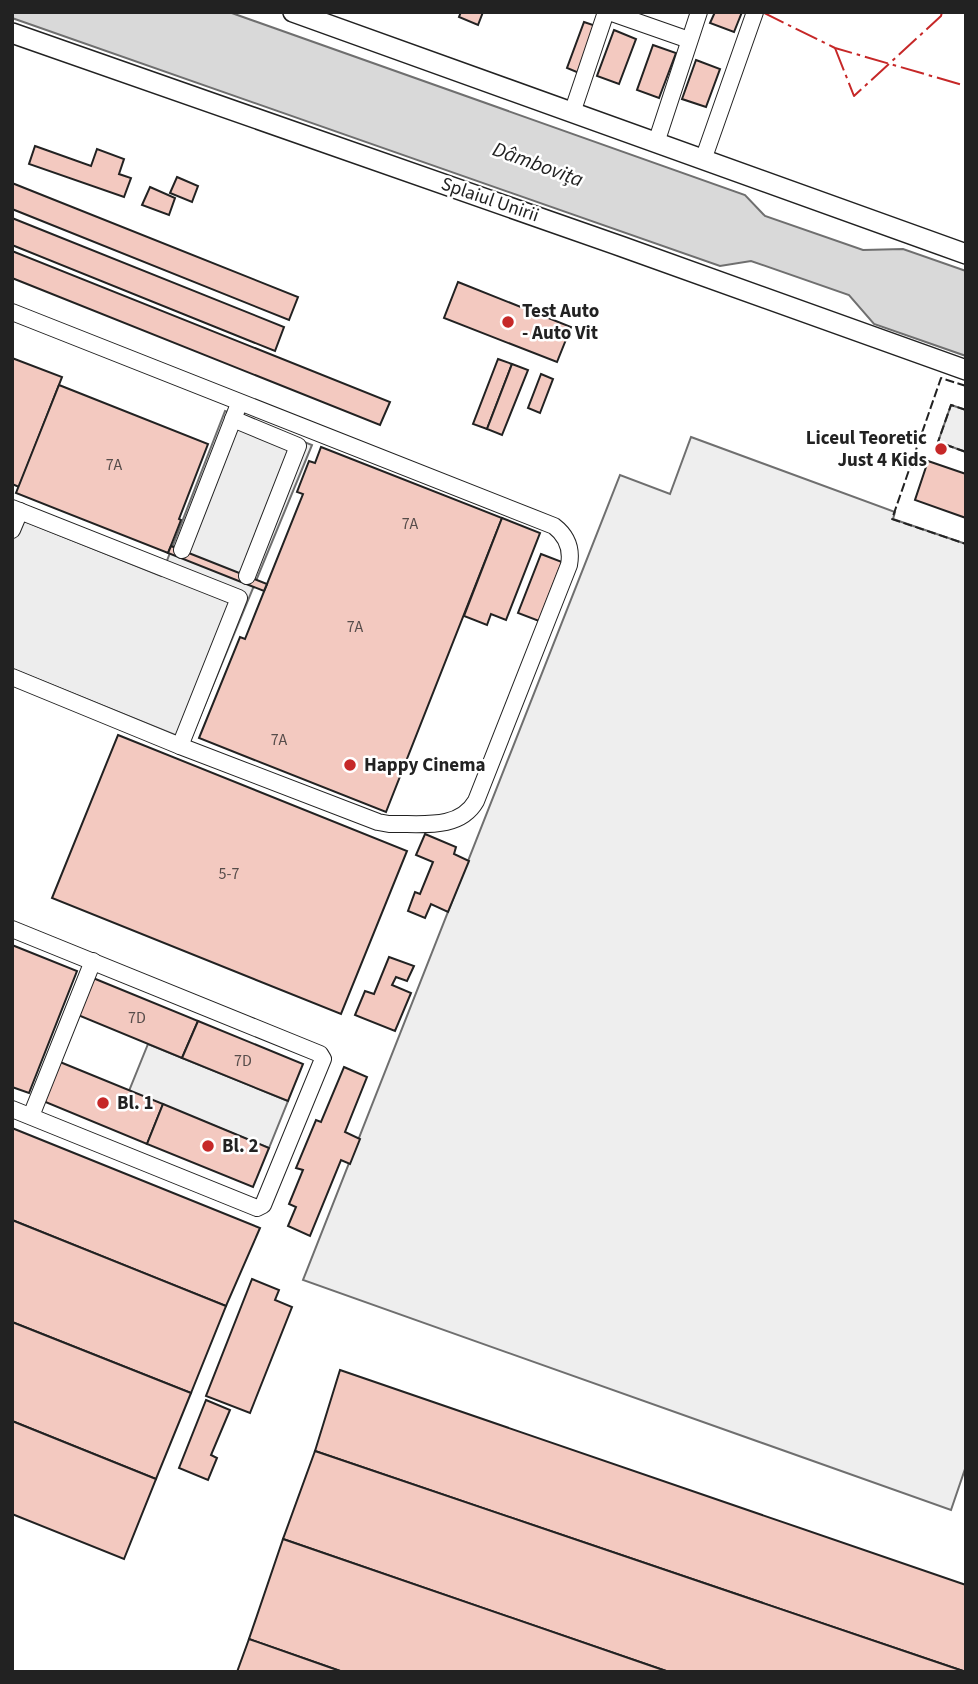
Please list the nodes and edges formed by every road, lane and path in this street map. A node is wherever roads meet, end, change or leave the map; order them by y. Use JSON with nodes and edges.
{"nodes":[{"id":1,"x":293,"y":12,"type":"edge"},
{"id":2,"x":608,"y":12,"type":"edge"},
{"id":3,"x":699,"y":12,"type":"edge"},
{"id":4,"x":755,"y":12,"type":"edge"},
{"id":5,"x":12,"y":33,"type":"edge"},
{"id":6,"x":689,"y":40,"type":"junction"},
{"id":7,"x":572,"y":113,"type":"junction"},
{"id":8,"x":656,"y":143,"type":"junction"},
{"id":9,"x":703,"y":160,"type":"junction"},
{"id":10,"x":966,"y":254,"type":"edge"},
{"id":11,"x":12,"y":312,"type":"edge"},
{"id":12,"x":966,"y":370,"type":"edge"},
{"id":13,"x":240,"y":400,"type":"junction"},
{"id":14,"x":233,"y":419,"type":"junction"},
{"id":15,"x":16,"y":510,"type":"edge"},
{"id":16,"x":12,"y":530,"type":"edge"},
{"id":17,"x":178,"y":560,"type":"junction"},
{"id":18,"x":243,"y":586,"type":"junction"},
{"id":19,"x":12,"y":677,"type":"edge"},
{"id":20,"x":180,"y":746,"type":"junction"},
{"id":21,"x":12,"y":929,"type":"edge"},
{"id":22,"x":93,"y":961,"type":"junction"},
{"id":23,"x":12,"y":1109,"type":"edge"},
{"id":24,"x":30,"y":1116,"type":"junction"}],
"edges":[{"from":1,"to":7,"type":"main road"},
{"from":2,"to":6,"type":"street"},
{"from":2,"to":7,"type":"street"},
{"from":3,"to":6,"type":"street"},
{"from":4,"to":9,"type":"street"},
{"from":5,"to":12,"type":"main road","name":"Splaiul Unirii"},
{"from":6,"to":8,"type":"street"},
{"from":7,"to":8,"type":"main road"},
{"from":8,"to":9,"type":"main road"},
{"from":9,"to":10,"type":"main road"},
{"from":11,"to":13,"type":"street"},
{"from":13,"to":14,"type":"street"},
{"from":13,"to":20,"type":"street"},
{"from":14,"to":17,"type":"street"},
{"from":14,"to":18,"type":"street"},
{"from":15,"to":16,"type":"street"},
{"from":15,"to":17,"type":"street"},
{"from":17,"to":18,"type":"street"},
{"from":18,"to":20,"type":"street"},
{"from":19,"to":20,"type":"street"},
{"from":21,"to":22,"type":"street"},
{"from":22,"to":24,"type":"street"},
{"from":22,"to":24,"type":"street"},
{"from":23,"to":24,"type":"street"}]}
